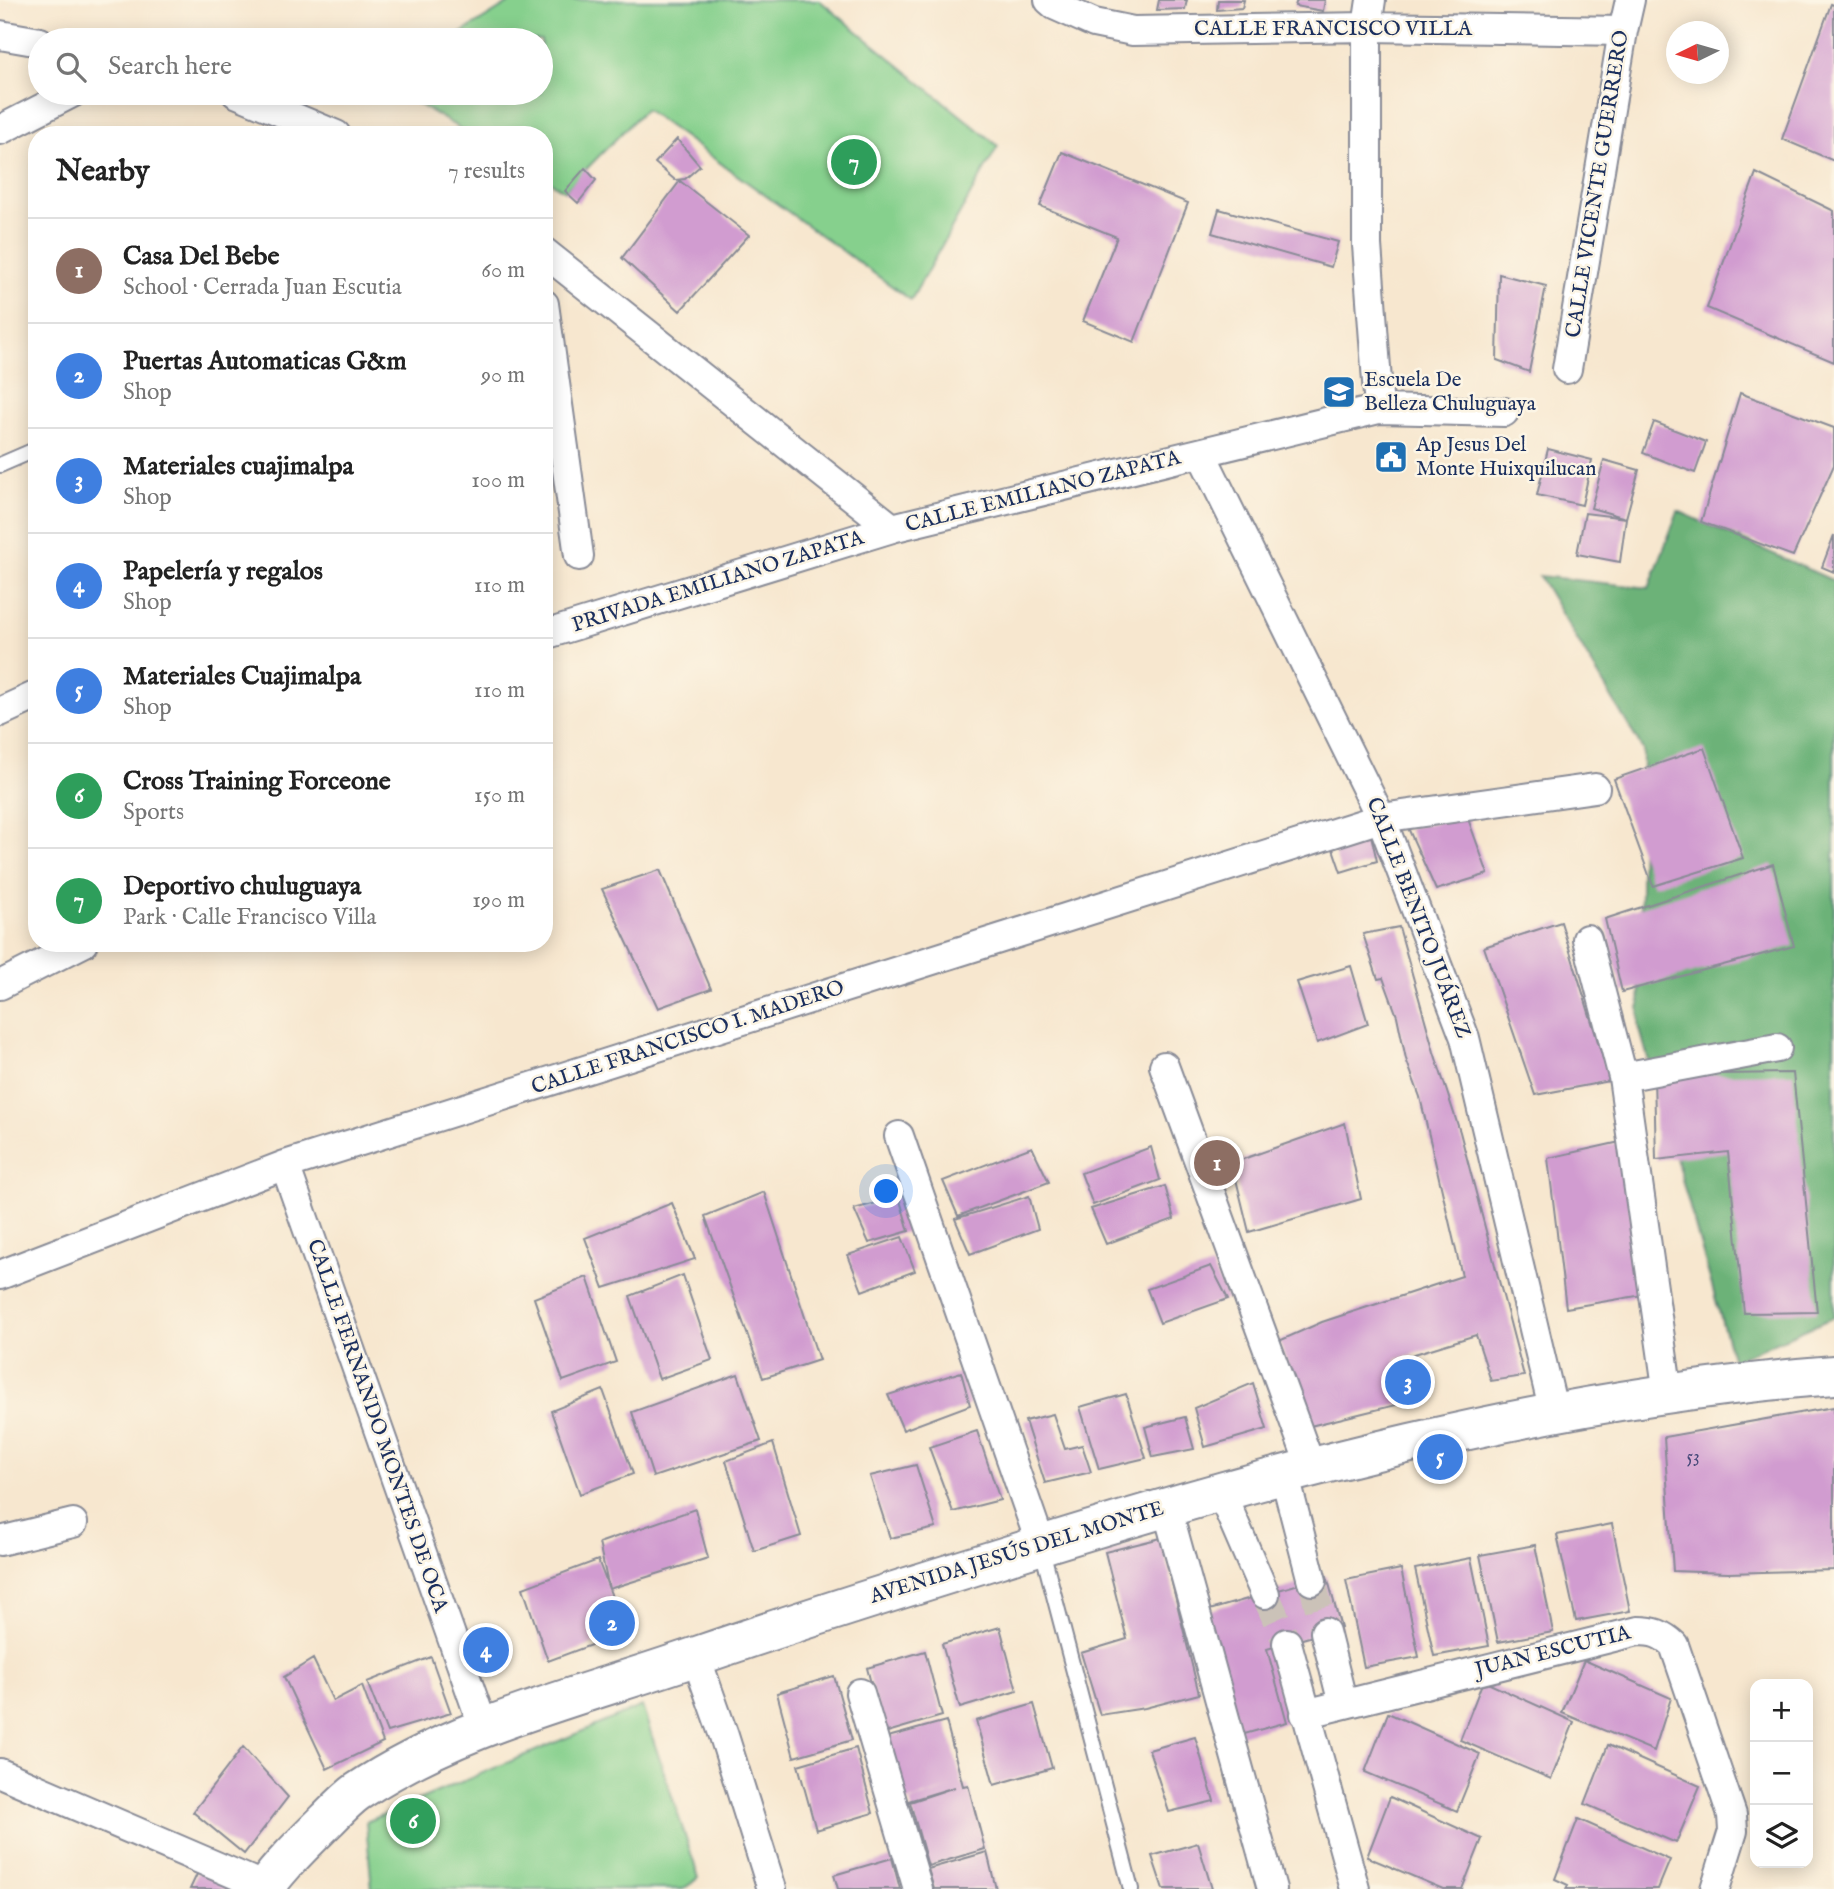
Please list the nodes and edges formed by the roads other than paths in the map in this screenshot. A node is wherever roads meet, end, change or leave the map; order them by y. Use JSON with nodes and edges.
{"nodes":[{"id":1,"x":1049,"y":0,"type":"edge"},
{"id":2,"x":1630,"y":0,"type":"edge"},
{"id":3,"x":1369,"y":14,"type":"edge"},
{"id":4,"x":1623,"y":31,"type":"junction"},
{"id":5,"x":0,"y":35,"type":"edge"},
{"id":6,"x":28,"y":40,"type":"edge"},
{"id":7,"x":49,"y":105,"type":"edge"},
{"id":8,"x":265,"y":105,"type":"edge"},
{"id":9,"x":315,"y":126,"type":"edge"},
{"id":10,"x":0,"y":130,"type":"edge"},
{"id":11,"x":553,"y":259,"type":"edge"},
{"id":12,"x":553,"y":369,"type":"edge"},
{"id":13,"x":1567,"y":369,"type":"dead end"},
{"id":14,"x":1379,"y":409,"type":"junction"},
{"id":15,"x":1504,"y":412,"type":"dead end"},
{"id":16,"x":28,"y":453,"type":"edge"},
{"id":17,"x":1201,"y":453,"type":"junction"},
{"id":18,"x":0,"y":465,"type":"edge"},
{"id":19,"x":892,"y":528,"type":"junction"},
{"id":20,"x":579,"y":556,"type":"dead end"},
{"id":21,"x":553,"y":632,"type":"edge"},
{"id":22,"x":28,"y":699,"type":"edge"},
{"id":23,"x":0,"y":712,"type":"edge"},
{"id":24,"x":1595,"y":788,"type":"dead end"},
{"id":25,"x":1381,"y":818,"type":"junction"},
{"id":26,"x":1587,"y":939,"type":"dead end"},
{"id":27,"x":65,"y":952,"type":"edge"},
{"id":28,"x":0,"y":985,"type":"edge"},
{"id":29,"x":1777,"y":1048,"type":"dead end"},
{"id":30,"x":1164,"y":1066,"type":"dead end"},
{"id":31,"x":1623,"y":1077,"type":"junction"},
{"id":32,"x":899,"y":1136,"type":"dead end"},
{"id":33,"x":285,"y":1166,"type":"junction"},
{"id":34,"x":0,"y":1275,"type":"edge"},
{"id":35,"x":1834,"y":1375,"type":"edge"},
{"id":36,"x":1668,"y":1394,"type":"junction"},
{"id":37,"x":1555,"y":1413,"type":"junction"},
{"id":38,"x":1298,"y":1470,"type":"junction"},
{"id":39,"x":1220,"y":1490,"type":"junction"},
{"id":40,"x":1167,"y":1505,"type":"junction"},
{"id":41,"x":73,"y":1524,"type":"dead end"},
{"id":42,"x":0,"y":1541,"type":"edge"},
{"id":43,"x":1041,"y":1545,"type":"junction"},
{"id":44,"x":1312,"y":1581,"type":"tunnel mouth"},
{"id":45,"x":1265,"y":1594,"type":"tunnel mouth"},
{"id":46,"x":1325,"y":1632,"type":"tunnel mouth"},
{"id":47,"x":1287,"y":1643,"type":"tunnel mouth"},
{"id":48,"x":696,"y":1657,"type":"junction"},
{"id":49,"x":860,"y":1693,"type":"dead end"},
{"id":50,"x":1343,"y":1704,"type":"junction"},
{"id":51,"x":1305,"y":1714,"type":"junction"},
{"id":52,"x":483,"y":1727,"type":"junction"},
{"id":53,"x":0,"y":1773,"type":"edge"},
{"id":54,"x":264,"y":1888,"type":"edge"},
{"id":55,"x":772,"y":1889,"type":"edge"},
{"id":56,"x":918,"y":1889,"type":"edge"},
{"id":57,"x":1131,"y":1889,"type":"edge"},
{"id":58,"x":1272,"y":1889,"type":"edge"},
{"id":59,"x":1355,"y":1889,"type":"edge"},
{"id":60,"x":1716,"y":1889,"type":"edge"}],
"edges":[{"from":1,"to":3,"type":"street","name":"CALLE FRANCISCO VILLA"},
{"from":2,"to":4,"type":"street","name":"CALLE VICENTE GUERRERO"},
{"from":3,"to":4,"type":"street","name":"CALLE FRANCISCO VILLA"},
{"from":3,"to":14,"type":"street"},
{"from":4,"to":13,"type":"street","name":"CALLE VICENTE GUERRERO"},
{"from":5,"to":6,"type":"street"},
{"from":7,"to":10,"type":"street"},
{"from":8,"to":9,"type":"street"},
{"from":11,"to":19,"type":"street","name":"CALLE EMILIANO ZAPATA"},
{"from":12,"to":20,"type":"street"},
{"from":14,"to":15,"type":"street","name":"CALLE EMILIANO ZAPATA"},
{"from":14,"to":17,"type":"street","name":"CALLE EMILIANO ZAPATA"},
{"from":16,"to":18,"type":"lane"},
{"from":17,"to":19,"type":"street","name":"CALLE EMILIANO ZAPATA"},
{"from":17,"to":25,"type":"street","name":"CALLE BENITO JUÁREZ"},
{"from":19,"to":21,"type":"street","name":"PRIVADA EMILIANO ZAPATA"},
{"from":22,"to":23,"type":"street"},
{"from":24,"to":25,"type":"street","name":"CALLE FRANCISCO I. MADERO"},
{"from":25,"to":33,"type":"street","name":"CALLE FRANCISCO I. MADERO"},
{"from":25,"to":37,"type":"street","name":"CALLE BENITO JUÁREZ"},
{"from":26,"to":31,"type":"street"},
{"from":27,"to":28,"type":"street"},
{"from":29,"to":31,"type":"street"},
{"from":30,"to":38,"type":"street"},
{"from":31,"to":36,"type":"street"},
{"from":32,"to":43,"type":"street"},
{"from":33,"to":34,"type":"street","name":"CALLE FRANCISCO I. MADERO"},
{"from":33,"to":52,"type":"street","name":"CALLE FERNANDO MONTES DE OCA"},
{"from":35,"to":36,"type":"main road","name":"AVENIDA JESÚS DEL MONTE"},
{"from":36,"to":37,"type":"main road","name":"AVENIDA JESÚS DEL MONTE"},
{"from":37,"to":38,"type":"main road","name":"AVENIDA JESÚS DEL MONTE"},
{"from":38,"to":39,"type":"main road","name":"AVENIDA JESÚS DEL MONTE"},
{"from":38,"to":44,"type":"street"},
{"from":39,"to":40,"type":"main road","name":"AVENIDA JESÚS DEL MONTE"},
{"from":39,"to":45,"type":"street"},
{"from":40,"to":43,"type":"main road","name":"AVENIDA JESÚS DEL MONTE"},
{"from":40,"to":58,"type":"street"},
{"from":41,"to":42,"type":"street"},
{"from":43,"to":48,"type":"main road","name":"AVENIDA JESÚS DEL MONTE"},
{"from":43,"to":57,"type":"lane"},
{"from":46,"to":50,"type":"street"},
{"from":47,"to":51,"type":"street"},
{"from":48,"to":52,"type":"main road","name":"AVENIDA JESÚS DEL MONTE"},
{"from":48,"to":55,"type":"street"},
{"from":49,"to":56,"type":"street"},
{"from":50,"to":51,"type":"street","name":"JUAN ESCUTIA"},
{"from":50,"to":60,"type":"street","name":"JUAN ESCUTIA"},
{"from":51,"to":59,"type":"street"},
{"from":52,"to":54,"type":"main road","name":"AVENIDA JESÚS DEL MONTE"},
{"from":53,"to":54,"type":"street"}]}
